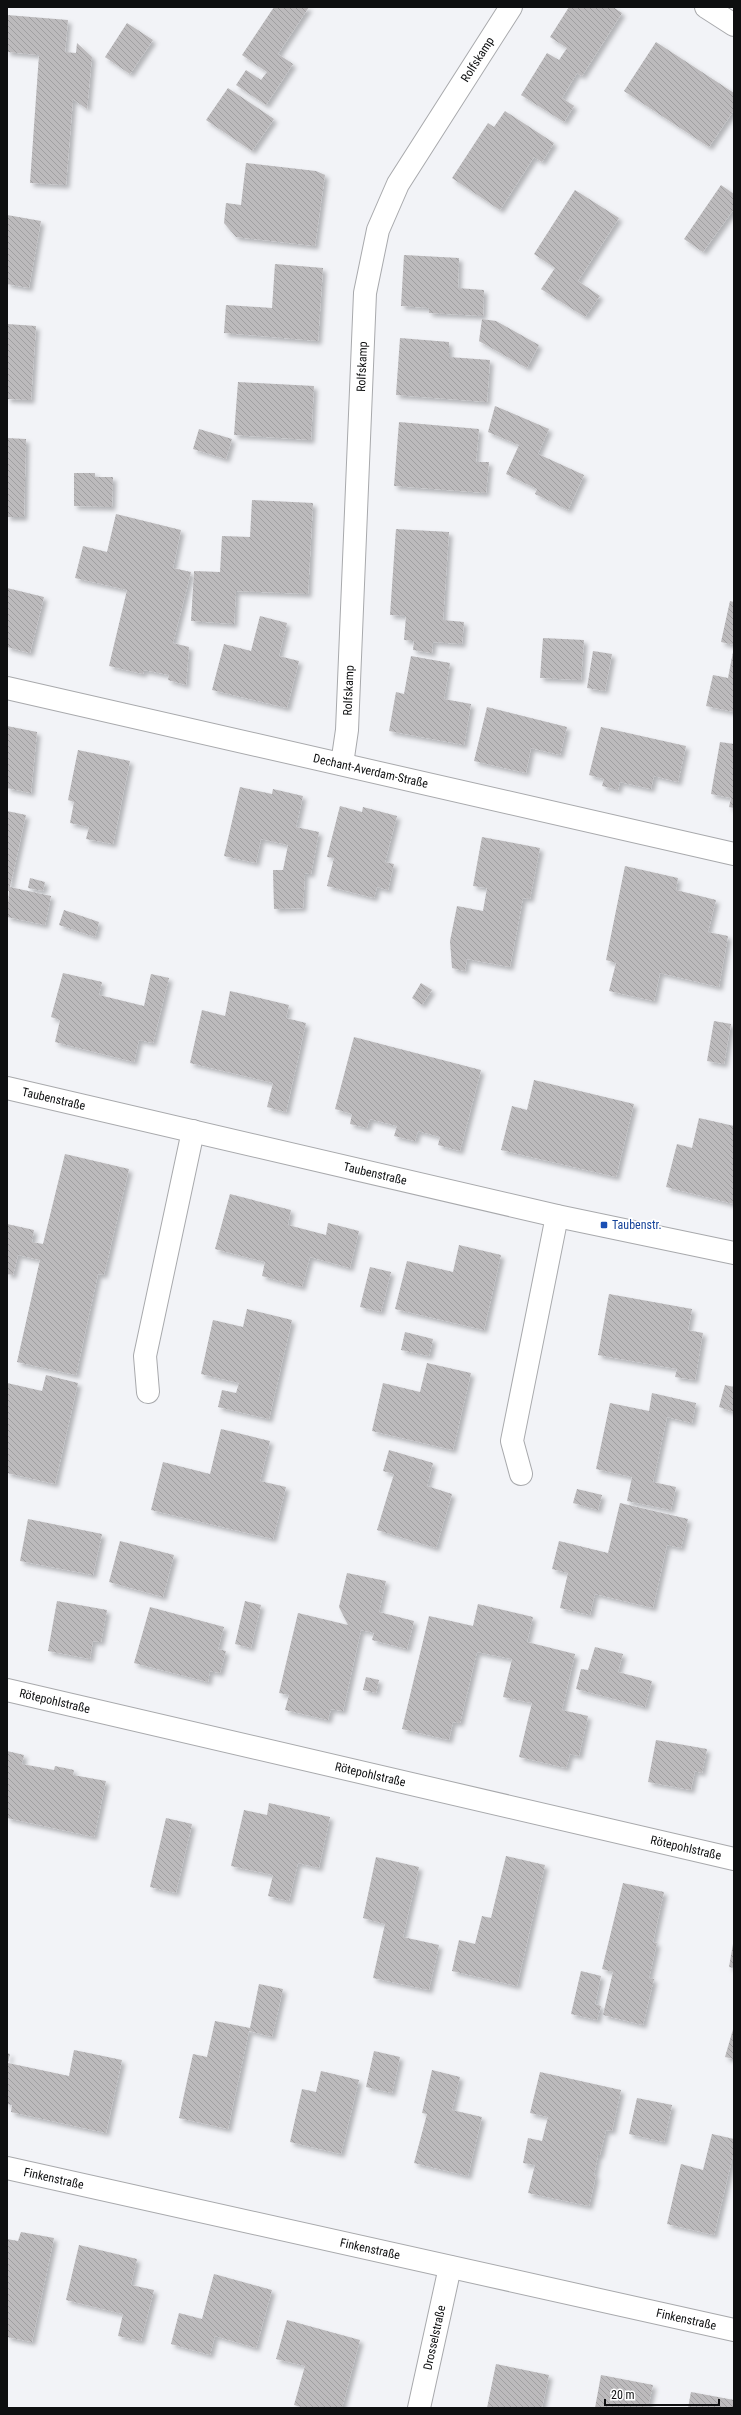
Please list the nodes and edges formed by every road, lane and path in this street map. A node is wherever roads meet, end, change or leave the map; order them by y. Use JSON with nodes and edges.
{"nodes":[{"id":1,"x":511,"y":7,"type":"edge"},
{"id":2,"x":706,"y":7,"type":"edge"},
{"id":3,"x":732,"y":20,"type":"edge"},
{"id":4,"x":7,"y":688,"type":"edge"},
{"id":5,"x":342,"y":764,"type":"junction"},
{"id":6,"x":734,"y":854,"type":"edge"},
{"id":7,"x":7,"y":1088,"type":"edge"},
{"id":8,"x":193,"y":1131,"type":"junction"},
{"id":9,"x":557,"y":1216,"type":"junction"},
{"id":10,"x":734,"y":1254,"type":"edge"},
{"id":11,"x":148,"y":1392,"type":"dead end"},
{"id":12,"x":520,"y":1474,"type":"dead end"},
{"id":13,"x":7,"y":1690,"type":"edge"},
{"id":14,"x":734,"y":1859,"type":"edge"},
{"id":15,"x":7,"y":2168,"type":"edge"},
{"id":16,"x":450,"y":2267,"type":"junction"},
{"id":17,"x":734,"y":2330,"type":"edge"},
{"id":18,"x":419,"y":2408,"type":"edge"}],
"edges":[{"from":1,"to":5,"type":"street","name":"Rolfskamp"},
{"from":2,"to":3,"type":"street"},
{"from":4,"to":5,"type":"street","name":"Dechant-Averdam-Straße"},
{"from":5,"to":6,"type":"street","name":"Dechant-Averdam-Straße"},
{"from":7,"to":8,"type":"street","name":"Taubenstraße"},
{"from":8,"to":9,"type":"street","name":"Taubenstraße"},
{"from":8,"to":11,"type":"street"},
{"from":9,"to":10,"type":"street","name":"Taubenstraße"},
{"from":9,"to":12,"type":"street"},
{"from":13,"to":14,"type":"street","name":"Rötepohlstraße"},
{"from":15,"to":16,"type":"street","name":"Finkenstraße"},
{"from":16,"to":17,"type":"street","name":"Finkenstraße"},
{"from":16,"to":18,"type":"street","name":"Drosselstraße"}]}
